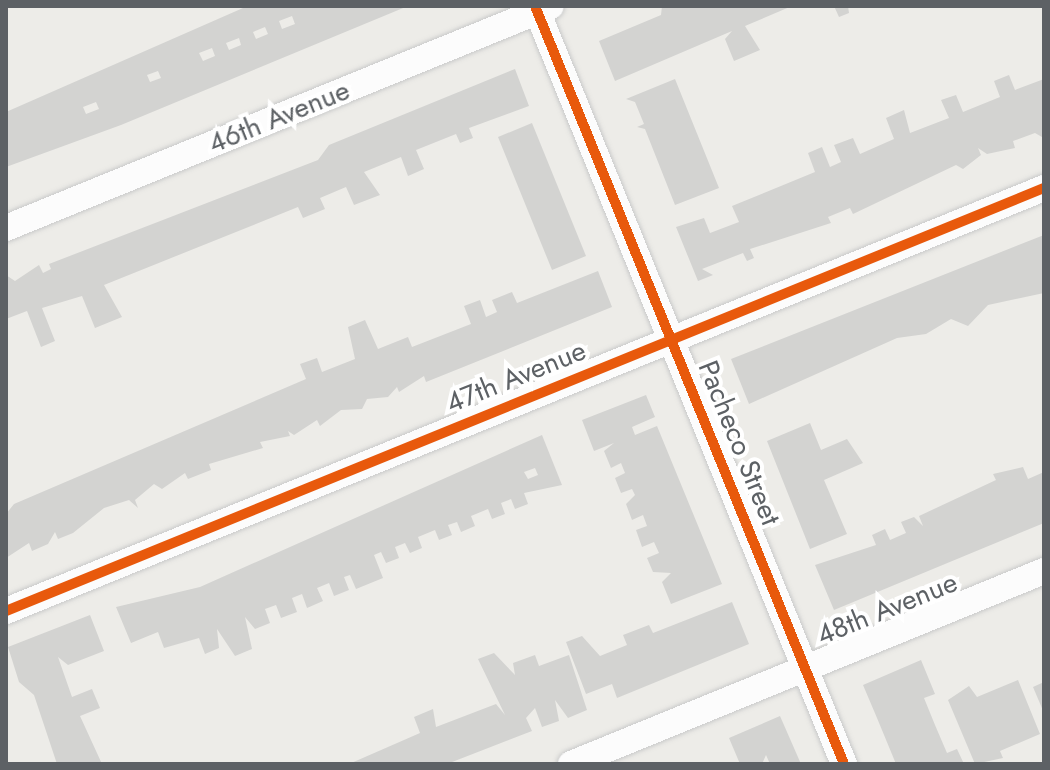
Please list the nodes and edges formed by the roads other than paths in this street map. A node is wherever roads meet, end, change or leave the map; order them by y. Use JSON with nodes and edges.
{"nodes":[{"id":1,"x":541,"y":8,"type":"edge"},
{"id":2,"x":1044,"y":188,"type":"edge"},
{"id":3,"x":6,"y":228,"type":"edge"},
{"id":4,"x":672,"y":340,"type":"junction"},
{"id":5,"x":1044,"y":571,"type":"edge"},
{"id":6,"x":6,"y":611,"type":"edge"},
{"id":7,"x":805,"y":668,"type":"junction"},
{"id":8,"x":571,"y":764,"type":"edge"},
{"id":9,"x":844,"y":764,"type":"edge"}],
"edges":[{"from":1,"to":3,"type":"street","name":"46th Avenue"},
{"from":1,"to":4,"type":"street","name":"Pacheco Street"},
{"from":2,"to":4,"type":"street","name":"47th Avenue"},
{"from":4,"to":6,"type":"street","name":"47th Avenue"},
{"from":4,"to":7,"type":"street","name":"Pacheco Street"},
{"from":5,"to":7,"type":"street","name":"48th Avenue"},
{"from":7,"to":8,"type":"street","name":"48th Avenue"},
{"from":7,"to":9,"type":"street","name":"Pacheco Street"}]}
